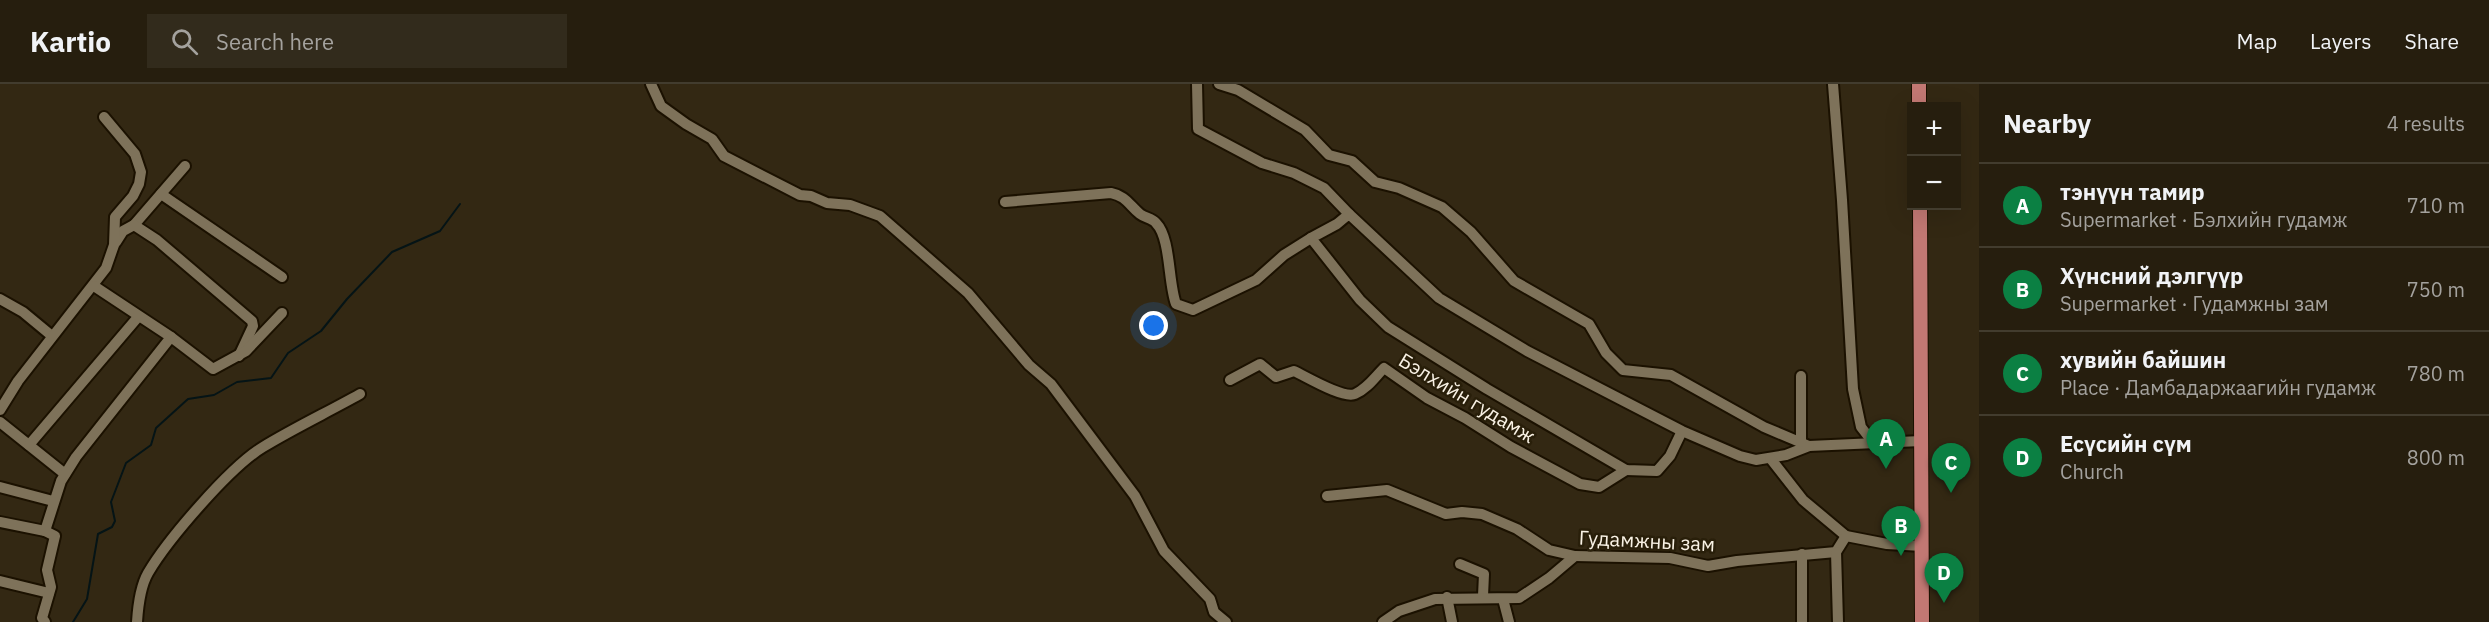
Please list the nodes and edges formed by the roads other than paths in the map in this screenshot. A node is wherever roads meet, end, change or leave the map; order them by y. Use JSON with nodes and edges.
{"nodes":[{"id":1,"x":651,"y":84,"type":"edge"},
{"id":2,"x":1197,"y":84,"type":"edge"},
{"id":3,"x":1219,"y":84,"type":"edge"},
{"id":4,"x":1833,"y":84,"type":"edge"},
{"id":5,"x":1919,"y":84,"type":"edge"},
{"id":6,"x":1919,"y":102,"type":"edge"},
{"id":7,"x":104,"y":117,"type":"dead end"},
{"id":8,"x":184,"y":166,"type":"dead end"},
{"id":9,"x":161,"y":194,"type":"junction"},
{"id":10,"x":1005,"y":202,"type":"dead end"},
{"id":11,"x":1920,"y":210,"type":"edge"},
{"id":12,"x":1349,"y":214,"type":"junction"},
{"id":13,"x":134,"y":225,"type":"junction"},
{"id":14,"x":1311,"y":238,"type":"junction"},
{"id":15,"x":114,"y":245,"type":"junction"},
{"id":16,"x":282,"y":277,"type":"dead end"},
{"id":17,"x":94,"y":286,"type":"junction"},
{"id":18,"x":0,"y":299,"type":"edge"},
{"id":19,"x":282,"y":313,"type":"dead end"},
{"id":20,"x":138,"y":317,"type":"junction"},
{"id":21,"x":52,"y":336,"type":"junction"},
{"id":22,"x":171,"y":337,"type":"junction"},
{"id":23,"x":239,"y":356,"type":"junction"},
{"id":24,"x":1801,"y":376,"type":"dead end"},
{"id":25,"x":1230,"y":380,"type":"dead end"},
{"id":26,"x":360,"y":394,"type":"dead end"},
{"id":27,"x":0,"y":410,"type":"edge"},
{"id":28,"x":0,"y":422,"type":"edge"},
{"id":29,"x":1682,"y":430,"type":"junction"},
{"id":30,"x":1921,"y":441,"type":"junction"},
{"id":31,"x":1805,"y":444,"type":"junction"},
{"id":32,"x":29,"y":445,"type":"junction"},
{"id":33,"x":1875,"y":445,"type":"junction"},
{"id":34,"x":1770,"y":458,"type":"junction"},
{"id":35,"x":1626,"y":470,"type":"junction"},
{"id":36,"x":65,"y":474,"type":"junction"},
{"id":37,"x":0,"y":487,"type":"edge"},
{"id":38,"x":1327,"y":496,"type":"dead end"},
{"id":39,"x":53,"y":501,"type":"junction"},
{"id":40,"x":0,"y":522,"type":"edge"},
{"id":41,"x":45,"y":531,"type":"junction"},
{"id":42,"x":1846,"y":536,"type":"junction"},
{"id":43,"x":1922,"y":546,"type":"junction"},
{"id":44,"x":1836,"y":552,"type":"junction"},
{"id":45,"x":1802,"y":554,"type":"junction"},
{"id":46,"x":1575,"y":556,"type":"junction"},
{"id":47,"x":1460,"y":564,"type":"dead end"},
{"id":48,"x":0,"y":581,"type":"edge"},
{"id":49,"x":49,"y":593,"type":"junction"},
{"id":50,"x":1483,"y":596,"type":"junction"},
{"id":51,"x":1447,"y":597,"type":"junction"},
{"id":52,"x":1503,"y":598,"type":"junction"},
{"id":53,"x":45,"y":622,"type":"edge"},
{"id":54,"x":137,"y":622,"type":"edge"},
{"id":55,"x":1227,"y":622,"type":"edge"},
{"id":56,"x":1383,"y":622,"type":"edge"},
{"id":57,"x":1452,"y":622,"type":"edge"},
{"id":58,"x":1509,"y":622,"type":"edge"},
{"id":59,"x":1802,"y":622,"type":"edge"},
{"id":60,"x":1838,"y":622,"type":"edge"},
{"id":61,"x":1923,"y":622,"type":"edge"}],
"edges":[{"from":1,"to":55,"type":"street"},
{"from":2,"to":12,"type":"street"},
{"from":3,"to":31,"type":"street"},
{"from":4,"to":33,"type":"street"},
{"from":5,"to":6,"type":"main road"},
{"from":7,"to":15,"type":"street"},
{"from":8,"to":9,"type":"street"},
{"from":9,"to":13,"type":"street"},
{"from":9,"to":16,"type":"street"},
{"from":10,"to":14,"type":"street"},
{"from":11,"to":30,"type":"main road"},
{"from":12,"to":14,"type":"street"},
{"from":12,"to":29,"type":"street"},
{"from":13,"to":15,"type":"street"},
{"from":13,"to":23,"type":"street"},
{"from":14,"to":35,"type":"street","name":"Бэлхийн гудамж"},
{"from":15,"to":17,"type":"street"},
{"from":17,"to":20,"type":"street"},
{"from":17,"to":21,"type":"street"},
{"from":18,"to":21,"type":"street"},
{"from":19,"to":23,"type":"street"},
{"from":20,"to":22,"type":"street"},
{"from":20,"to":32,"type":"street"},
{"from":21,"to":27,"type":"street"},
{"from":22,"to":23,"type":"street"},
{"from":22,"to":36,"type":"street"},
{"from":24,"to":31,"type":"street"},
{"from":25,"to":35,"type":"street","name":"Бэлхийн гудамж"},
{"from":26,"to":54,"type":"street"},
{"from":28,"to":32,"type":"street"},
{"from":29,"to":34,"type":"street"},
{"from":29,"to":35,"type":"street","name":"Бэлхийн гудамж"},
{"from":30,"to":33,"type":"street"},
{"from":30,"to":43,"type":"main road"},
{"from":31,"to":33,"type":"street"},
{"from":31,"to":34,"type":"street"},
{"from":32,"to":36,"type":"street"},
{"from":34,"to":42,"type":"street"},
{"from":36,"to":39,"type":"street"},
{"from":37,"to":39,"type":"street"},
{"from":38,"to":46,"type":"street","name":"Гудамжны зам"},
{"from":39,"to":41,"type":"street"},
{"from":40,"to":41,"type":"street"},
{"from":41,"to":49,"type":"street"},
{"from":42,"to":43,"type":"street"},
{"from":42,"to":44,"type":"street"},
{"from":43,"to":61,"type":"main road"},
{"from":44,"to":45,"type":"street","name":"Гудамжны зам"},
{"from":44,"to":60,"type":"street"},
{"from":45,"to":46,"type":"street","name":"Гудамжны зам"},
{"from":45,"to":59,"type":"street"},
{"from":46,"to":52,"type":"street"},
{"from":47,"to":50,"type":"street"},
{"from":48,"to":49,"type":"street"},
{"from":49,"to":53,"type":"street"},
{"from":50,"to":51,"type":"street"},
{"from":50,"to":52,"type":"street"},
{"from":51,"to":56,"type":"street"},
{"from":51,"to":57,"type":"street"},
{"from":52,"to":58,"type":"street"}]}
